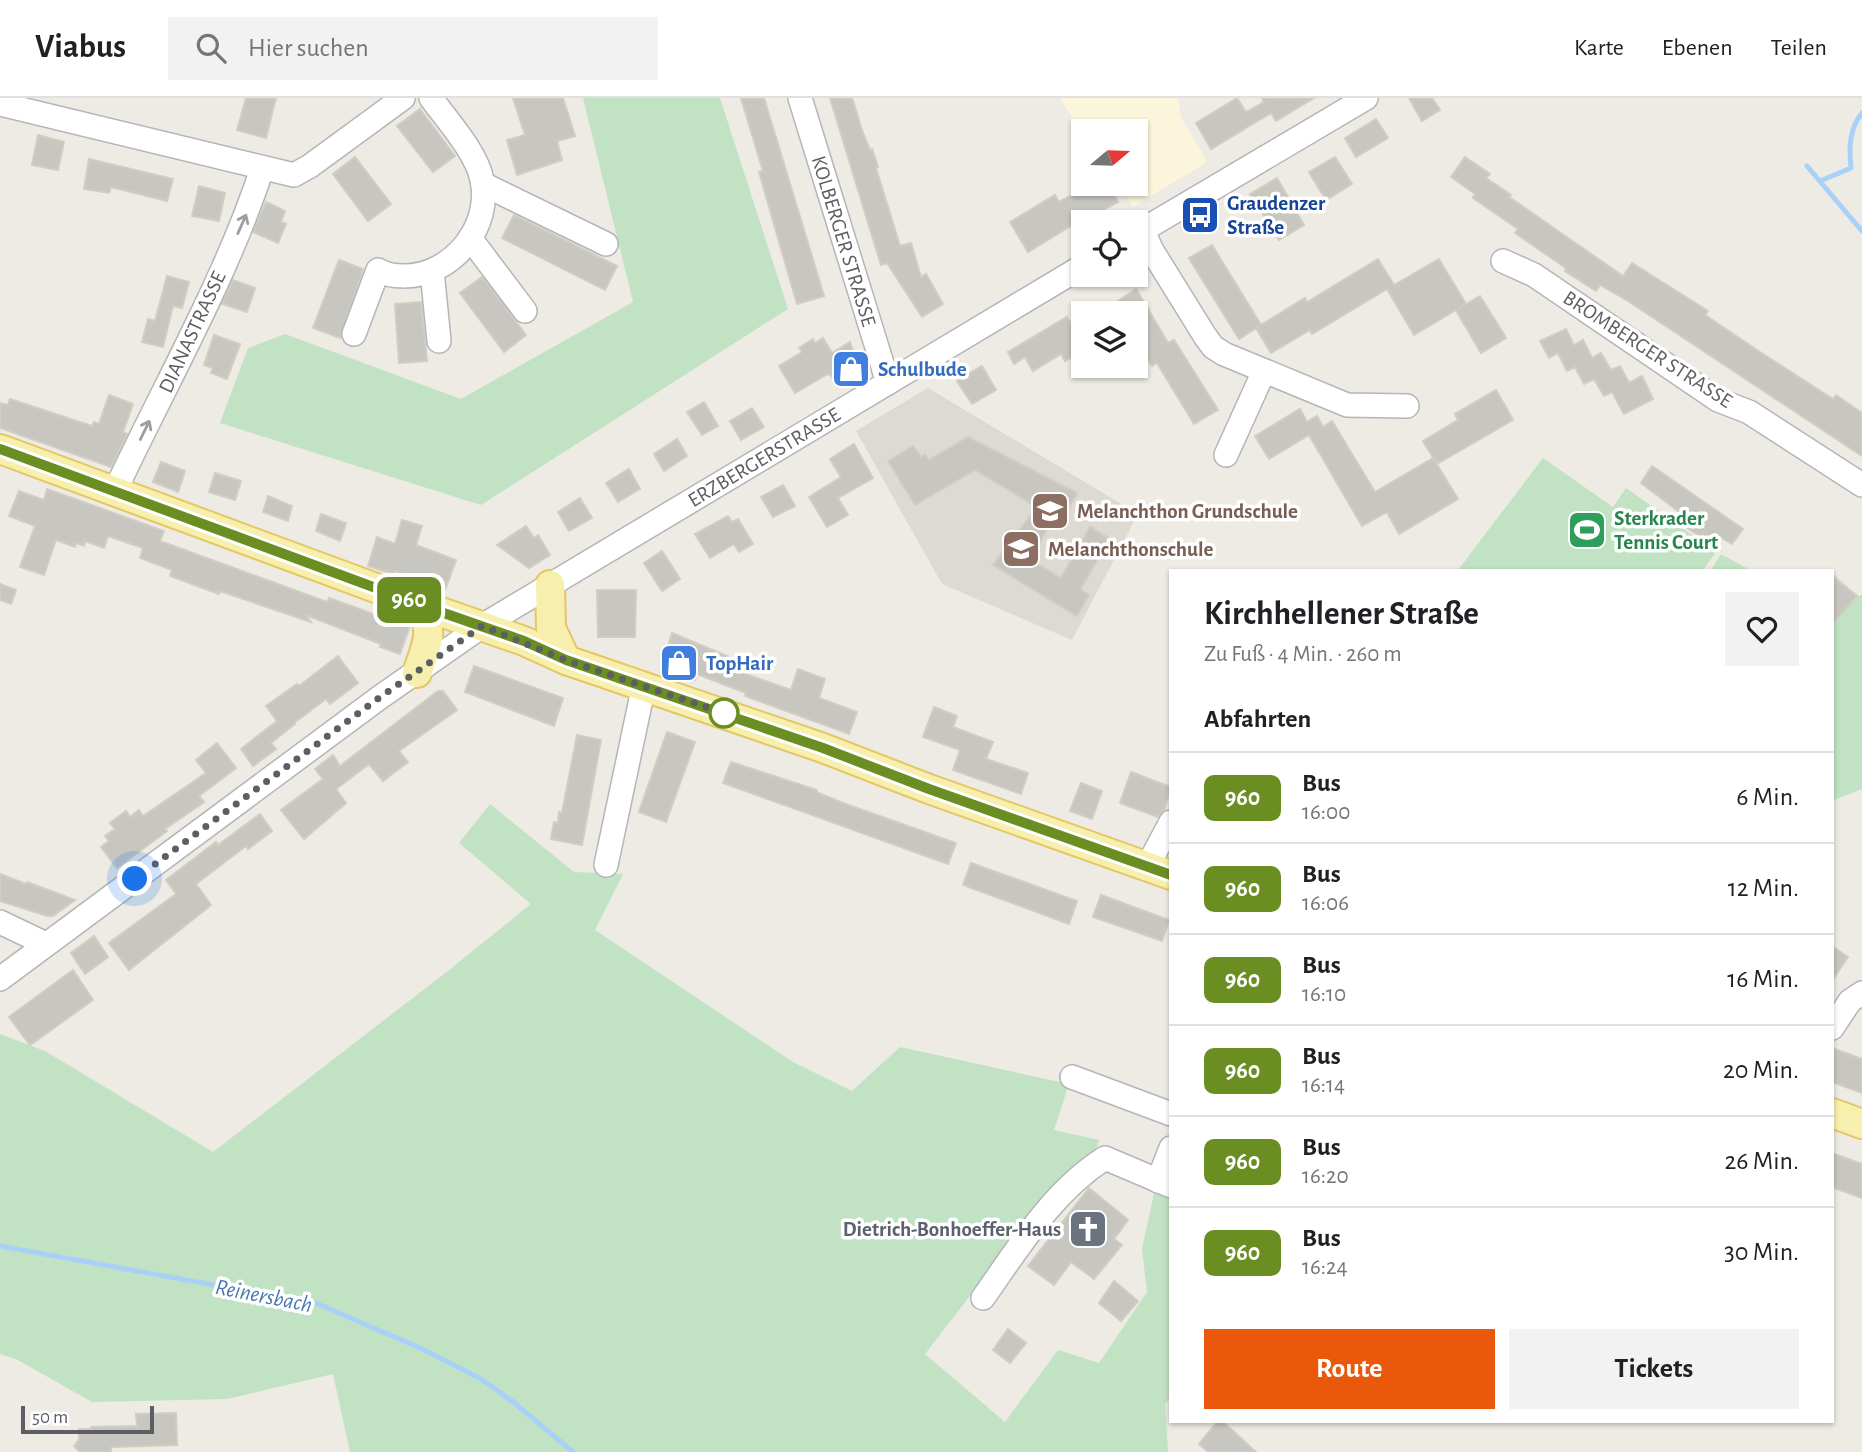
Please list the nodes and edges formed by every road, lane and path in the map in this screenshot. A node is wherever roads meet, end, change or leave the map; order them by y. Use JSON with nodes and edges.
{"nodes":[{"id":1,"x":403,"y":98,"type":"edge"},
{"id":2,"x":431,"y":98,"type":"edge"},
{"id":3,"x":800,"y":98,"type":"edge"},
{"id":4,"x":1366,"y":98,"type":"edge"},
{"id":5,"x":0,"y":104,"type":"edge"},
{"id":6,"x":262,"y":169,"type":"junction"},
{"id":7,"x":483,"y":184,"type":"junction"},
{"id":8,"x":1148,"y":227,"type":"edge"},
{"id":9,"x":470,"y":238,"type":"junction"},
{"id":10,"x":606,"y":244,"type":"dead end"},
{"id":11,"x":1148,"y":244,"type":"edge"},
{"id":12,"x":1503,"y":261,"type":"dead end"},
{"id":13,"x":432,"y":271,"type":"junction"},
{"id":14,"x":1071,"y":273,"type":"edge"},
{"id":15,"x":525,"y":311,"type":"dead end"},
{"id":16,"x":354,"y":334,"type":"dead end"},
{"id":17,"x":439,"y":341,"type":"dead end"},
{"id":18,"x":1264,"y":371,"type":"junction"},
{"id":19,"x":888,"y":383,"type":"junction"},
{"id":20,"x":1407,"y":407,"type":"dead end"},
{"id":21,"x":0,"y":449,"type":"edge"},
{"id":22,"x":1226,"y":455,"type":"dead end"},
{"id":23,"x":1862,"y":485,"type":"edge"},
{"id":24,"x":115,"y":491,"type":"junction"},
{"id":25,"x":550,"y":585,"type":"junction"},
{"id":26,"x":413,"y":602,"type":"junction"},
{"id":27,"x":482,"y":626,"type":"junction"},
{"id":28,"x":566,"y":660,"type":"junction"},
{"id":29,"x":417,"y":673,"type":"junction"},
{"id":30,"x":644,"y":685,"type":"junction"},
{"id":31,"x":1169,"y":830,"type":"edge"},
{"id":32,"x":606,"y":865,"type":"dead end"},
{"id":33,"x":1159,"y":871,"type":"edge"},
{"id":34,"x":0,"y":922,"type":"edge"},
{"id":35,"x":46,"y":944,"type":"junction"},
{"id":36,"x":0,"y":979,"type":"edge"},
{"id":37,"x":1862,"y":993,"type":"edge"},
{"id":38,"x":1834,"y":1025,"type":"edge"},
{"id":39,"x":1072,"y":1077,"type":"dead end"},
{"id":40,"x":1169,"y":1113,"type":"edge"},
{"id":41,"x":1834,"y":1114,"type":"edge"},
{"id":42,"x":1862,"y":1124,"type":"edge"},
{"id":43,"x":1169,"y":1160,"type":"edge"},
{"id":44,"x":1165,"y":1184,"type":"edge"},
{"id":45,"x":983,"y":1298,"type":"dead end"}],
"edges":[{"from":1,"to":6,"type":"street"},
{"from":2,"to":7,"type":"street"},
{"from":3,"to":19,"type":"street","name":"KOLBERGER STRASSE"},
{"from":4,"to":8,"type":"street"},
{"from":5,"to":6,"type":"street"},
{"from":24,"to":6,"type":"street","name":"DIANASTRASSE","one_way":true},
{"from":7,"to":9,"type":"street"},
{"from":7,"to":10,"type":"street"},
{"from":9,"to":13,"type":"street"},
{"from":9,"to":15,"type":"street"},
{"from":11,"to":18,"type":"street"},
{"from":12,"to":23,"type":"street","name":"BROMBERGER STRASSE"},
{"from":13,"to":16,"type":"street"},
{"from":13,"to":17,"type":"street"},
{"from":14,"to":19,"type":"street","name":"ERZBERGERSTRASSE"},
{"from":18,"to":20,"type":"street"},
{"from":18,"to":22,"type":"street"},
{"from":19,"to":25,"type":"street","name":"ERZBERGERSTRASSE"},
{"from":21,"to":24,"type":"main road"},
{"from":24,"to":26,"type":"main road"},
{"from":25,"to":27,"type":"street","name":"ERZBERGERSTRASSE"},
{"from":25,"to":28,"type":"main road"},
{"from":26,"to":27,"type":"main road"},
{"from":26,"to":29,"type":"main road"},
{"from":27,"to":28,"type":"main road"},
{"from":27,"to":29,"type":"street","name":"ERZBERGERSTRASSE"},
{"from":28,"to":30,"type":"main road"},
{"from":29,"to":35,"type":"street","name":"ERZBERGERSTRASSE"},
{"from":30,"to":32,"type":"street"},
{"from":30,"to":33,"type":"main road"},
{"from":31,"to":33,"type":"street"},
{"from":34,"to":35,"type":"street"},
{"from":35,"to":36,"type":"street","name":"ERZBERGERSTRASSE"},
{"from":37,"to":38,"type":"street"},
{"from":39,"to":40,"type":"street"},
{"from":41,"to":42,"type":"main road"},
{"from":43,"to":44,"type":"street"},
{"from":44,"to":45,"type":"street"}]}
